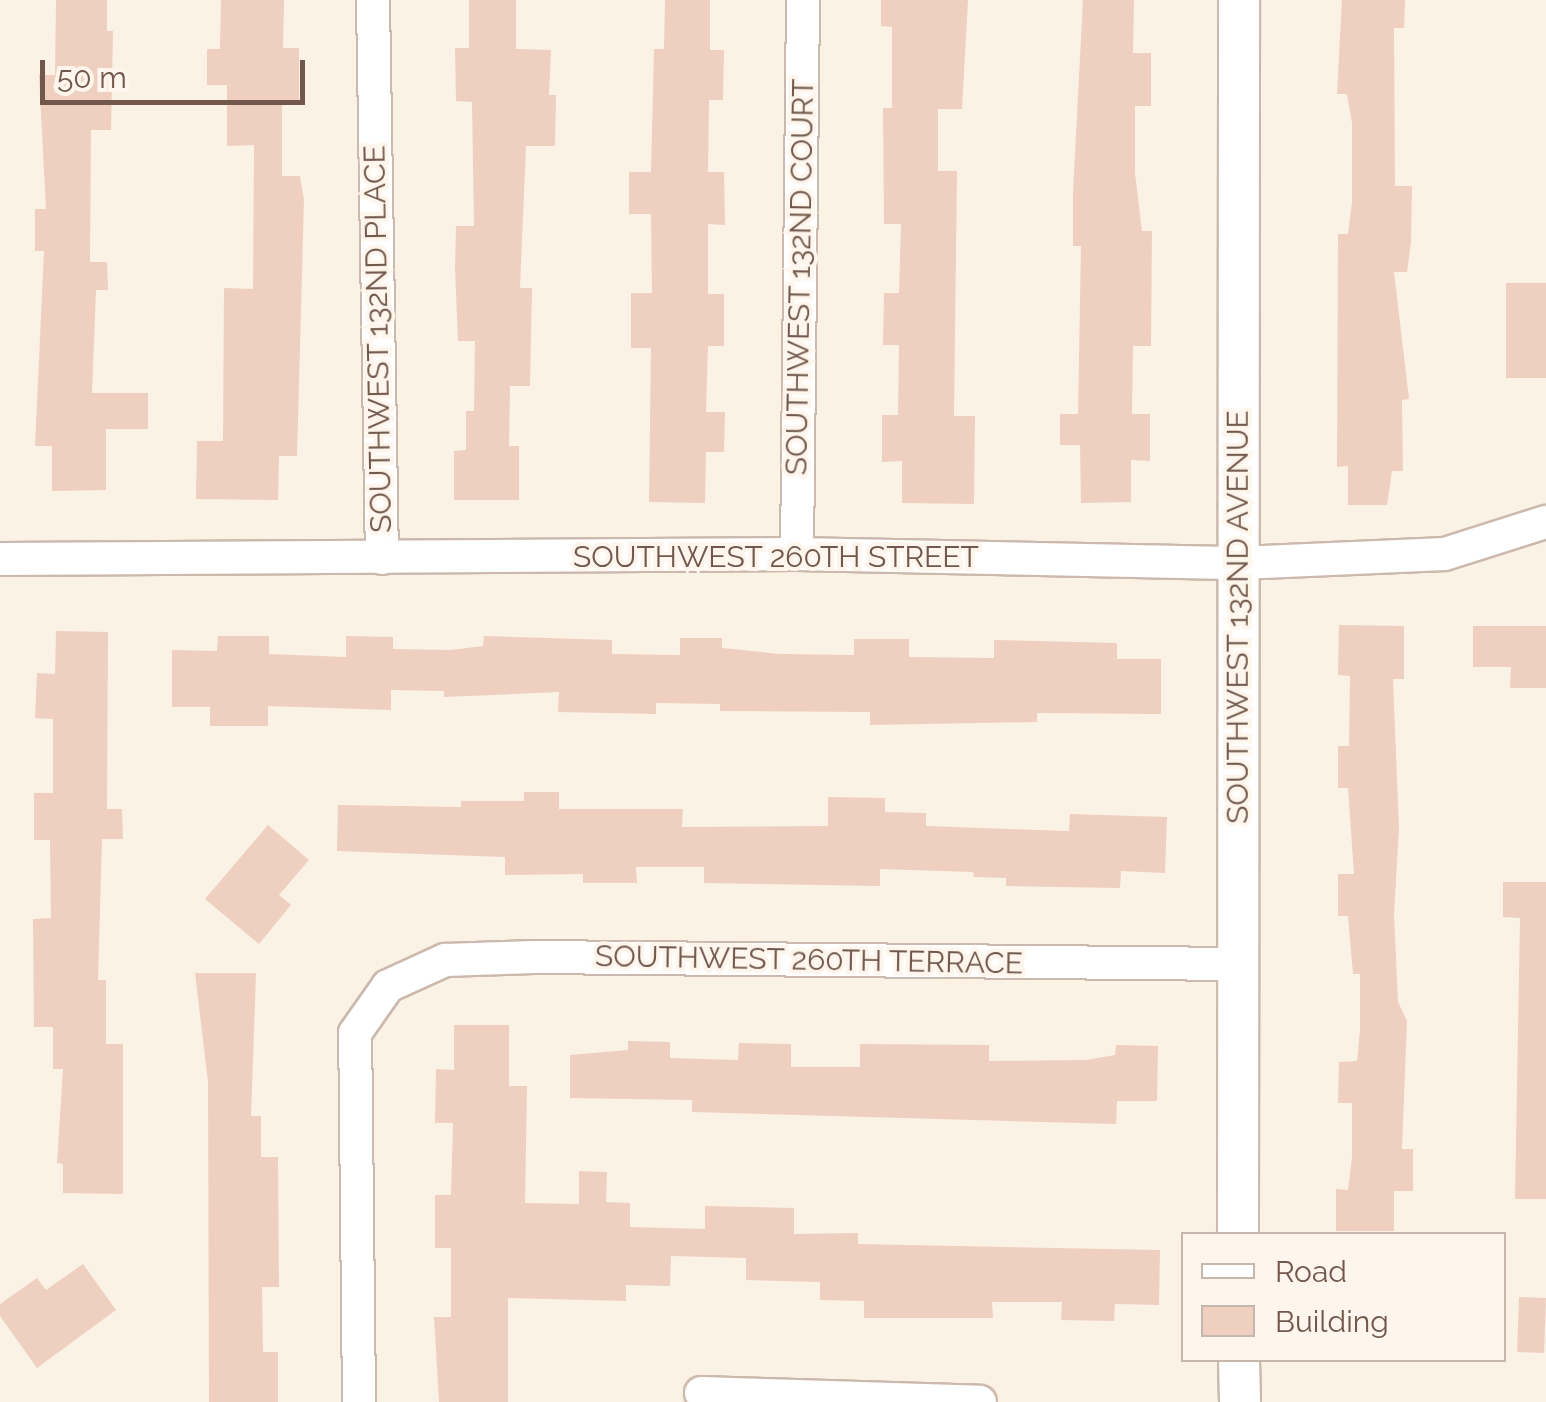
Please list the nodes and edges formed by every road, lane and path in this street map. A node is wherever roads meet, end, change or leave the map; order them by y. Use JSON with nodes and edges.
{"nodes":[{"id":1,"x":373,"y":0,"type":"edge"},
{"id":2,"x":803,"y":0,"type":"edge"},
{"id":3,"x":1239,"y":0,"type":"edge"},
{"id":4,"x":1546,"y":522,"type":"edge"},
{"id":5,"x":797,"y":554,"type":"junction"},
{"id":6,"x":382,"y":558,"type":"junction"},
{"id":7,"x":0,"y":559,"type":"edge"},
{"id":8,"x":1240,"y":564,"type":"junction"},
{"id":9,"x":1236,"y":964,"type":"junction"},
{"id":10,"x":1238,"y":1232,"type":"edge"},
{"id":11,"x":1240,"y":1362,"type":"edge"},
{"id":12,"x":701,"y":1393,"type":"dead end"},
{"id":13,"x":359,"y":1402,"type":"edge"},
{"id":14,"x":980,"y":1402,"type":"edge"},
{"id":15,"x":1240,"y":1402,"type":"edge"}],
"edges":[{"from":1,"to":6,"type":"street","name":"SOUTHWEST 132ND PLACE"},
{"from":2,"to":5,"type":"street","name":"SOUTHWEST 132ND COURT"},
{"from":3,"to":8,"type":"street","name":"SOUTHWEST 132ND AVENUE"},
{"from":4,"to":8,"type":"street","name":"SOUTHWEST 260TH STREET"},
{"from":5,"to":6,"type":"street","name":"SOUTHWEST 260TH STREET"},
{"from":5,"to":8,"type":"street","name":"SOUTHWEST 260TH STREET"},
{"from":6,"to":7,"type":"street","name":"SOUTHWEST 260TH STREET"},
{"from":8,"to":9,"type":"street","name":"SOUTHWEST 132ND AVENUE"},
{"from":9,"to":10,"type":"street","name":"SOUTHWEST 132ND AVENUE"},
{"from":9,"to":13,"type":"street","name":"SOUTHWEST 260TH TERRACE"},
{"from":11,"to":15,"type":"street"},
{"from":12,"to":14,"type":"street"}]}
